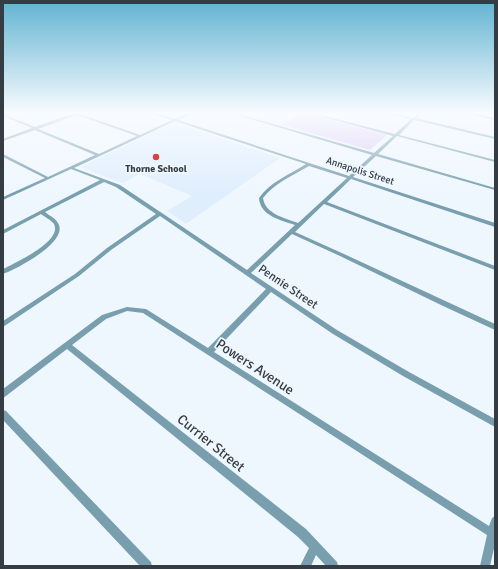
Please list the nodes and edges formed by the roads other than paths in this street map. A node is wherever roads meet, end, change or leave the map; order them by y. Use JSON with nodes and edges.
{"nodes":[{"id":1,"x":58,"y":139,"type":"edge"},
{"id":2,"x":133,"y":139,"type":"edge"},
{"id":3,"x":232,"y":139,"type":"edge"},
{"id":4,"x":321,"y":139,"type":"edge"},
{"id":5,"x":391,"y":139,"type":"edge"},
{"id":6,"x":409,"y":139,"type":"edge"},
{"id":7,"x":374,"y":154,"type":"junction"},
{"id":8,"x":3,"y":155,"type":"edge"},
{"id":9,"x":98,"y":155,"type":"junction"},
{"id":10,"x":495,"y":161,"type":"edge"},
{"id":11,"x":309,"y":164,"type":"junction"},
{"id":12,"x":71,"y":168,"type":"junction"},
{"id":13,"x":350,"y":177,"type":"junction"},
{"id":14,"x":48,"y":178,"type":"junction"},
{"id":15,"x":104,"y":180,"type":"junction"},
{"id":16,"x":495,"y":189,"type":"edge"},
{"id":17,"x":3,"y":199,"type":"edge"},
{"id":18,"x":323,"y":202,"type":"junction"},
{"id":19,"x":41,"y":212,"type":"junction"},
{"id":20,"x":160,"y":214,"type":"junction"},
{"id":21,"x":495,"y":224,"type":"edge"},
{"id":22,"x":299,"y":225,"type":"junction"},
{"id":23,"x":3,"y":232,"type":"edge"},
{"id":24,"x":292,"y":232,"type":"junction"},
{"id":25,"x":495,"y":268,"type":"edge"},
{"id":26,"x":5,"y":271,"type":"edge"},
{"id":27,"x":247,"y":273,"type":"junction"},
{"id":28,"x":270,"y":288,"type":"junction"},
{"id":29,"x":3,"y":324,"type":"edge"},
{"id":30,"x":495,"y":327,"type":"edge"},
{"id":31,"x":67,"y":345,"type":"junction"},
{"id":32,"x":209,"y":352,"type":"junction"},
{"id":33,"x":3,"y":394,"type":"edge"},
{"id":34,"x":3,"y":414,"type":"edge"},
{"id":35,"x":495,"y":423,"type":"edge"},
{"id":36,"x":495,"y":522,"type":"edge"},
{"id":37,"x":494,"y":534,"type":"edge"},
{"id":38,"x":314,"y":546,"type":"junction"},
{"id":39,"x":147,"y":566,"type":"edge"},
{"id":40,"x":305,"y":566,"type":"edge"},
{"id":41,"x":333,"y":566,"type":"edge"},
{"id":42,"x":485,"y":566,"type":"edge"}],
"edges":[{"from":1,"to":9,"type":"street"},
{"from":2,"to":9,"type":"street"},
{"from":3,"to":11,"type":"street","name":"Annapolis Street"},
{"from":4,"to":7,"type":"street"},
{"from":5,"to":7,"type":"street"},
{"from":6,"to":10,"type":"street"},
{"from":7,"to":13,"type":"street"},
{"from":7,"to":16,"type":"street"},
{"from":8,"to":14,"type":"street"},
{"from":9,"to":12,"type":"street"},
{"from":11,"to":13,"type":"street","name":"Annapolis Street"},
{"from":11,"to":22,"type":"street"},
{"from":12,"to":14,"type":"street"},
{"from":12,"to":15,"type":"street","name":"Pennie Street"},
{"from":13,"to":18,"type":"street"},
{"from":13,"to":21,"type":"street","name":"Annapolis Street"},
{"from":14,"to":17,"type":"street"},
{"from":15,"to":19,"type":"street"},
{"from":15,"to":20,"type":"street","name":"Pennie Street"},
{"from":18,"to":22,"type":"street"},
{"from":18,"to":25,"type":"street"},
{"from":19,"to":23,"type":"street"},
{"from":19,"to":26,"type":"street"},
{"from":20,"to":27,"type":"street","name":"Pennie Street"},
{"from":20,"to":29,"type":"street"},
{"from":22,"to":24,"type":"street"},
{"from":24,"to":27,"type":"street"},
{"from":24,"to":30,"type":"street"},
{"from":27,"to":28,"type":"street","name":"Pennie Street"},
{"from":28,"to":32,"type":"street"},
{"from":28,"to":35,"type":"street","name":"Pennie Street"},
{"from":31,"to":32,"type":"street","name":"Powers Avenue"},
{"from":31,"to":33,"type":"street","name":"Powers Avenue"},
{"from":31,"to":38,"type":"street","name":"Currier Street"},
{"from":32,"to":37,"type":"street","name":"Powers Avenue"},
{"from":34,"to":39,"type":"street"},
{"from":36,"to":37,"type":"street"},
{"from":37,"to":42,"type":"street"},
{"from":38,"to":40,"type":"street"},
{"from":38,"to":41,"type":"street","name":"Currier Street"}]}
